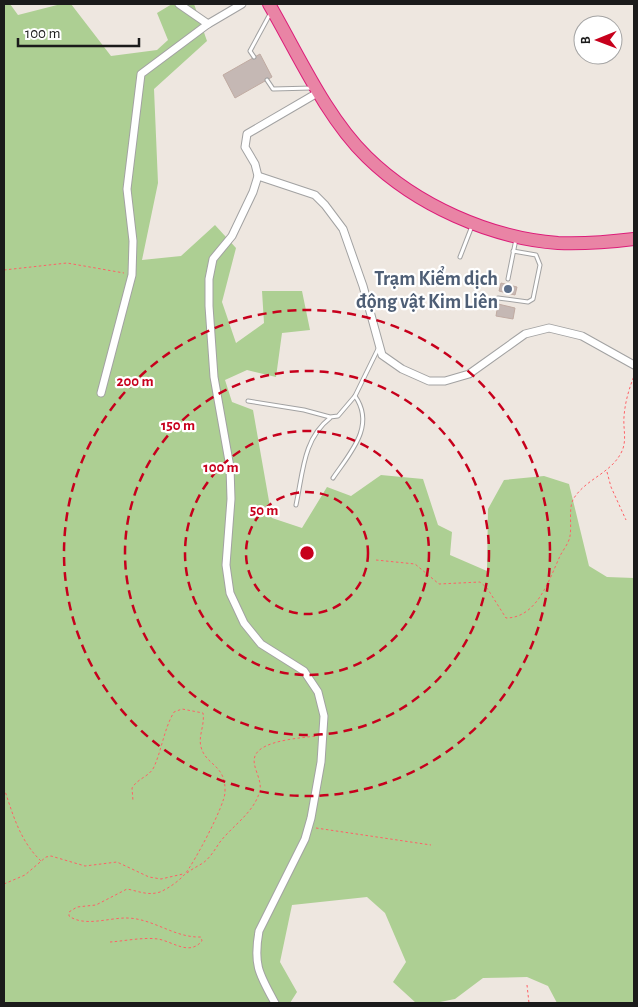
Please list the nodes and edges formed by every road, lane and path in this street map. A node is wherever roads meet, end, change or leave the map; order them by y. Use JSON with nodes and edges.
{"nodes":[{"id":1,"x":178,"y":4,"type":"edge"},
{"id":2,"x":242,"y":4,"type":"edge"},
{"id":3,"x":271,"y":6,"type":"edge"},
{"id":4,"x":208,"y":24,"type":"junction"},
{"id":5,"x":254,"y":57,"type":"dead end"},
{"id":6,"x":268,"y":80,"type":"dead end"},
{"id":7,"x":318,"y":90,"type":"junction"},
{"id":8,"x":258,"y":176,"type":"junction"},
{"id":9,"x":474,"y":223,"type":"junction"},
{"id":10,"x":516,"y":236,"type":"junction"},
{"id":11,"x":634,"y":239,"type":"edge"},
{"id":12,"x":513,"y":251,"type":"junction"},
{"id":13,"x":460,"y":257,"type":"dead end"},
{"id":14,"x":4,"y":270,"type":"edge"},
{"id":15,"x":132,"y":275,"type":"junction"},
{"id":16,"x":508,"y":279,"type":"dead end"},
{"id":17,"x":498,"y":298,"type":"dead end"},
{"id":18,"x":379,"y":346,"type":"junction"},
{"id":19,"x":634,"y":365,"type":"edge"},
{"id":20,"x":634,"y":376,"type":"edge"},
{"id":21,"x":101,"y":393,"type":"dead end"},
{"id":22,"x":355,"y":396,"type":"junction"},
{"id":23,"x":248,"y":401,"type":"dead end"},
{"id":24,"x":330,"y":417,"type":"junction"},
{"id":25,"x":607,"y":472,"type":"junction"},
{"id":26,"x":333,"y":478,"type":"dead end"},
{"id":27,"x":296,"y":505,"type":"dead end"},
{"id":28,"x":626,"y":520,"type":"dead end"},
{"id":29,"x":376,"y":560,"type":"dead end"},
{"id":30,"x":324,"y":735,"type":"junction"},
{"id":31,"x":4,"y":788,"type":"edge"},
{"id":32,"x":134,"y":801,"type":"dead end"},
{"id":33,"x":308,"y":827,"type":"junction"},
{"id":34,"x":431,"y":846,"type":"dead end"},
{"id":35,"x":41,"y":862,"type":"junction"},
{"id":36,"x":186,"y":873,"type":"junction"},
{"id":37,"x":4,"y":884,"type":"edge"},
{"id":38,"x":110,"y":942,"type":"dead end"},
{"id":39,"x":528,"y":985,"type":"dead end"},
{"id":40,"x":274,"y":1003,"type":"edge"},
{"id":41,"x":528,"y":1003,"type":"edge"}],
"edges":[{"from":1,"to":4,"type":"street"},
{"from":2,"to":4,"type":"street"},
{"from":3,"to":5,"type":"lane"},
{"from":3,"to":7,"type":"highway"},
{"from":4,"to":15,"type":"street"},
{"from":6,"to":7,"type":"lane"},
{"from":7,"to":8,"type":"street"},
{"from":7,"to":9,"type":"highway"},
{"from":8,"to":18,"type":"street"},
{"from":8,"to":30,"type":"street"},
{"from":9,"to":10,"type":"highway"},
{"from":9,"to":13,"type":"lane"},
{"from":10,"to":11,"type":"highway"},
{"from":10,"to":12,"type":"lane"},
{"from":12,"to":16,"type":"lane"},
{"from":12,"to":17,"type":"lane"},
{"from":14,"to":15,"type":"path"},
{"from":15,"to":21,"type":"street"},
{"from":18,"to":19,"type":"street"},
{"from":18,"to":22,"type":"lane"},
{"from":20,"to":25,"type":"path"},
{"from":22,"to":24,"type":"lane"},
{"from":22,"to":26,"type":"lane"},
{"from":23,"to":24,"type":"lane"},
{"from":24,"to":27,"type":"lane"},
{"from":25,"to":28,"type":"path"},
{"from":25,"to":29,"type":"path"},
{"from":30,"to":33,"type":"street"},
{"from":30,"to":36,"type":"path"},
{"from":31,"to":35,"type":"path"},
{"from":32,"to":36,"type":"path"},
{"from":33,"to":34,"type":"path"},
{"from":33,"to":40,"type":"street"},
{"from":35,"to":36,"type":"path"},
{"from":35,"to":37,"type":"path"},
{"from":36,"to":38,"type":"path"},
{"from":39,"to":41,"type":"path"}]}
